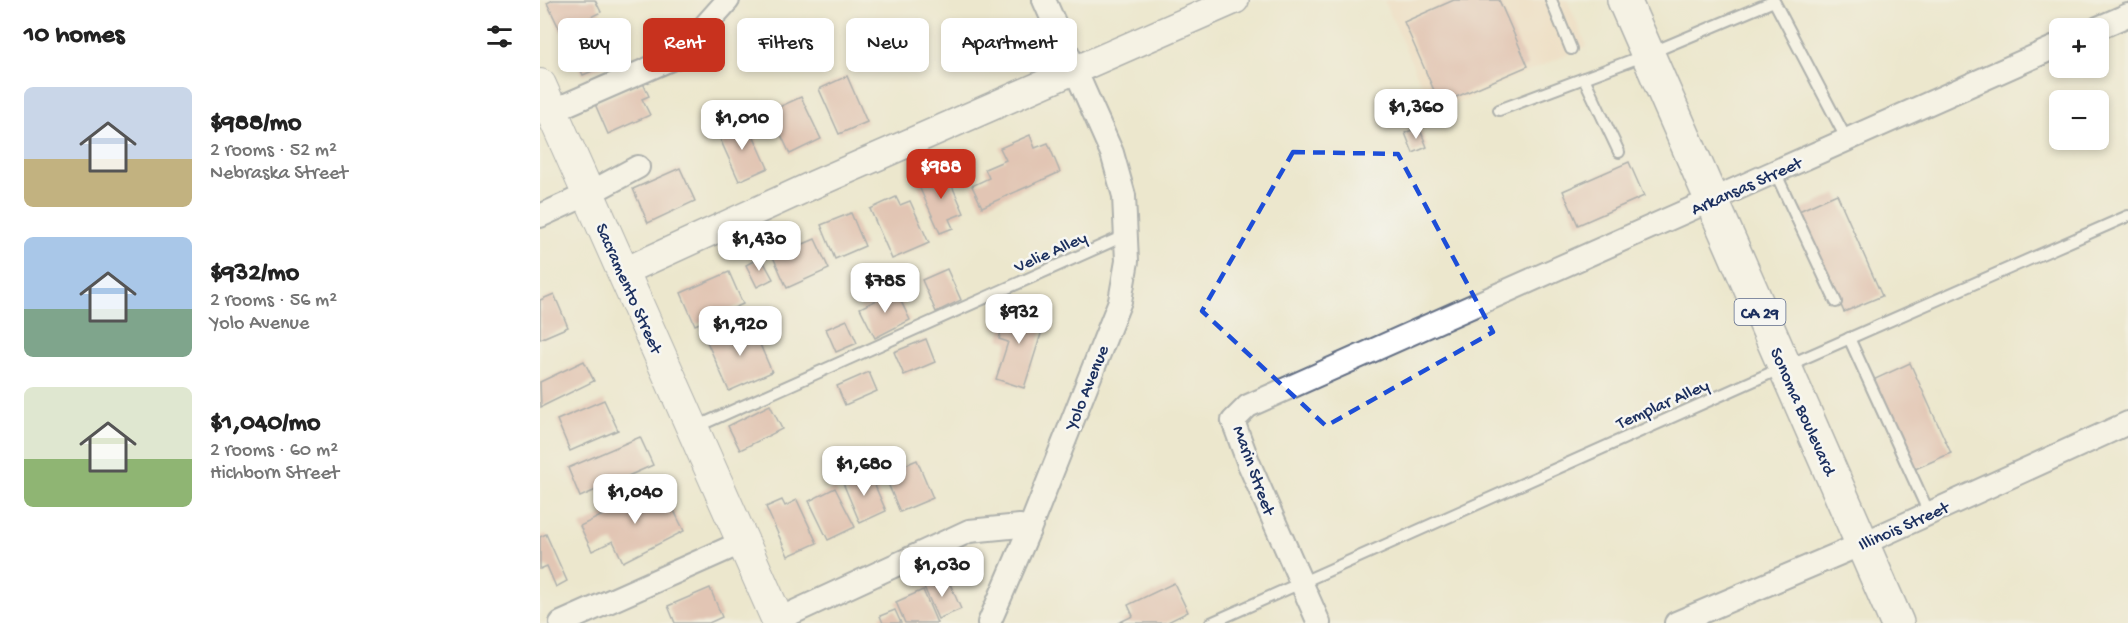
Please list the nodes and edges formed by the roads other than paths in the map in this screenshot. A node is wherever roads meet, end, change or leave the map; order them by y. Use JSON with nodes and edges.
{"nodes":[{"id":1,"x":728,"y":0,"type":"edge"},
{"id":2,"x":1044,"y":0,"type":"edge"},
{"id":3,"x":1235,"y":0,"type":"edge"},
{"id":4,"x":1551,"y":0,"type":"edge"},
{"id":5,"x":1624,"y":0,"type":"edge"},
{"id":6,"x":2128,"y":15,"type":"edge"},
{"id":7,"x":1052,"y":18,"type":"edge"},
{"id":8,"x":2109,"y":23,"type":"edge"},
{"id":9,"x":1571,"y":49,"type":"dead end"},
{"id":10,"x":2049,"y":50,"type":"edge"},
{"id":11,"x":1648,"y":54,"type":"junction"},
{"id":12,"x":1077,"y":71,"type":"edge"},
{"id":13,"x":1074,"y":72,"type":"edge"},
{"id":14,"x":1076,"y":72,"type":"edge"},
{"id":15,"x":1584,"y":78,"type":"junction"},
{"id":16,"x":546,"y":98,"type":"edge"},
{"id":17,"x":1499,"y":110,"type":"dead end"},
{"id":18,"x":1847,"y":140,"type":"junction"},
{"id":19,"x":1619,"y":152,"type":"dead end"},
{"id":20,"x":638,"y":167,"type":"dead end"},
{"id":21,"x":1775,"y":172,"type":"junction"},
{"id":22,"x":588,"y":194,"type":"junction"},
{"id":23,"x":1712,"y":200,"type":"junction"},
{"id":24,"x":540,"y":216,"type":"edge"},
{"id":25,"x":2128,"y":216,"type":"edge"},
{"id":26,"x":1126,"y":235,"type":"junction"},
{"id":27,"x":622,"y":272,"type":"junction"},
{"id":28,"x":1836,"y":302,"type":"dead end"},
{"id":29,"x":1433,"y":324,"type":"joint"},
{"id":30,"x":1850,"y":338,"type":"junction"},
{"id":31,"x":1784,"y":367,"type":"junction"},
{"id":32,"x":2128,"y":423,"type":"edge"},
{"id":33,"x":693,"y":429,"type":"junction"},
{"id":34,"x":1929,"y":513,"type":"junction"},
{"id":35,"x":1029,"y":530,"type":"junction"},
{"id":36,"x":743,"y":542,"type":"junction"},
{"id":37,"x":1862,"y":544,"type":"junction"},
{"id":38,"x":1300,"y":583,"type":"junction"},
{"id":39,"x":778,"y":621,"type":"edge"},
{"id":40,"x":561,"y":623,"type":"edge"},
{"id":41,"x":989,"y":623,"type":"edge"},
{"id":42,"x":1211,"y":623,"type":"edge"},
{"id":43,"x":1319,"y":623,"type":"edge"},
{"id":44,"x":1676,"y":623,"type":"edge"},
{"id":45,"x":1897,"y":623,"type":"edge"}],
"edges":[{"from":1,"to":16,"type":"street"},
{"from":2,"to":7,"type":"street"},
{"from":3,"to":12,"type":"street"},
{"from":4,"to":9,"type":"lane"},
{"from":5,"to":11,"type":"main road","name":"Sonoma Boulevard","number":"CA 29"},
{"from":6,"to":8,"type":"street"},
{"from":10,"to":18,"type":"street","name":"Arkansas Street"},
{"from":11,"to":15,"type":"lane"},
{"from":11,"to":18,"type":"lane"},
{"from":11,"to":23,"type":"main road","name":"Sonoma Boulevard","number":"CA 29"},
{"from":13,"to":27,"type":"street"},
{"from":14,"to":26,"type":"street","name":"Yolo Avenue"},
{"from":15,"to":17,"type":"lane"},
{"from":15,"to":19,"type":"lane"},
{"from":16,"to":22,"type":"main road","name":"Sacramento Street"},
{"from":18,"to":21,"type":"street","name":"Arkansas Street"},
{"from":20,"to":22,"type":"street"},
{"from":21,"to":23,"type":"street","name":"Arkansas Street"},
{"from":21,"to":28,"type":"lane"},
{"from":22,"to":24,"type":"street"},
{"from":22,"to":27,"type":"main road","name":"Sacramento Street"},
{"from":23,"to":29,"type":"street","name":"Arkansas Street"},
{"from":23,"to":31,"type":"main road","name":"Sonoma Boulevard","number":"CA 29"},
{"from":25,"to":30,"type":"lane","name":"Templar Alley"},
{"from":26,"to":33,"type":"lane","name":"Velie Alley"},
{"from":26,"to":35,"type":"street","name":"Yolo Avenue"},
{"from":27,"to":33,"type":"main road","name":"Sacramento Street"},
{"from":29,"to":38,"type":"street","name":"Marin Street"},
{"from":30,"to":31,"type":"lane","name":"Templar Alley"},
{"from":30,"to":34,"type":"lane"},
{"from":31,"to":37,"type":"main road","name":"Sonoma Boulevard","number":"CA 29"},
{"from":31,"to":38,"type":"lane","name":"Templar Alley"},
{"from":32,"to":34,"type":"street","name":"Illinois Street"},
{"from":33,"to":36,"type":"main road","name":"Sacramento Street"},
{"from":34,"to":37,"type":"street","name":"Illinois Street"},
{"from":35,"to":39,"type":"street"},
{"from":35,"to":41,"type":"street","name":"Yolo Avenue"},
{"from":36,"to":39,"type":"main road","name":"Sacramento Street"},
{"from":36,"to":40,"type":"street"},
{"from":37,"to":44,"type":"street","name":"Illinois Street"},
{"from":37,"to":45,"type":"main road","name":"Sonoma Boulevard","number":"CA 29"},
{"from":38,"to":42,"type":"lane","name":"Templar Alley"},
{"from":38,"to":43,"type":"street","name":"Marin Street"}]}
